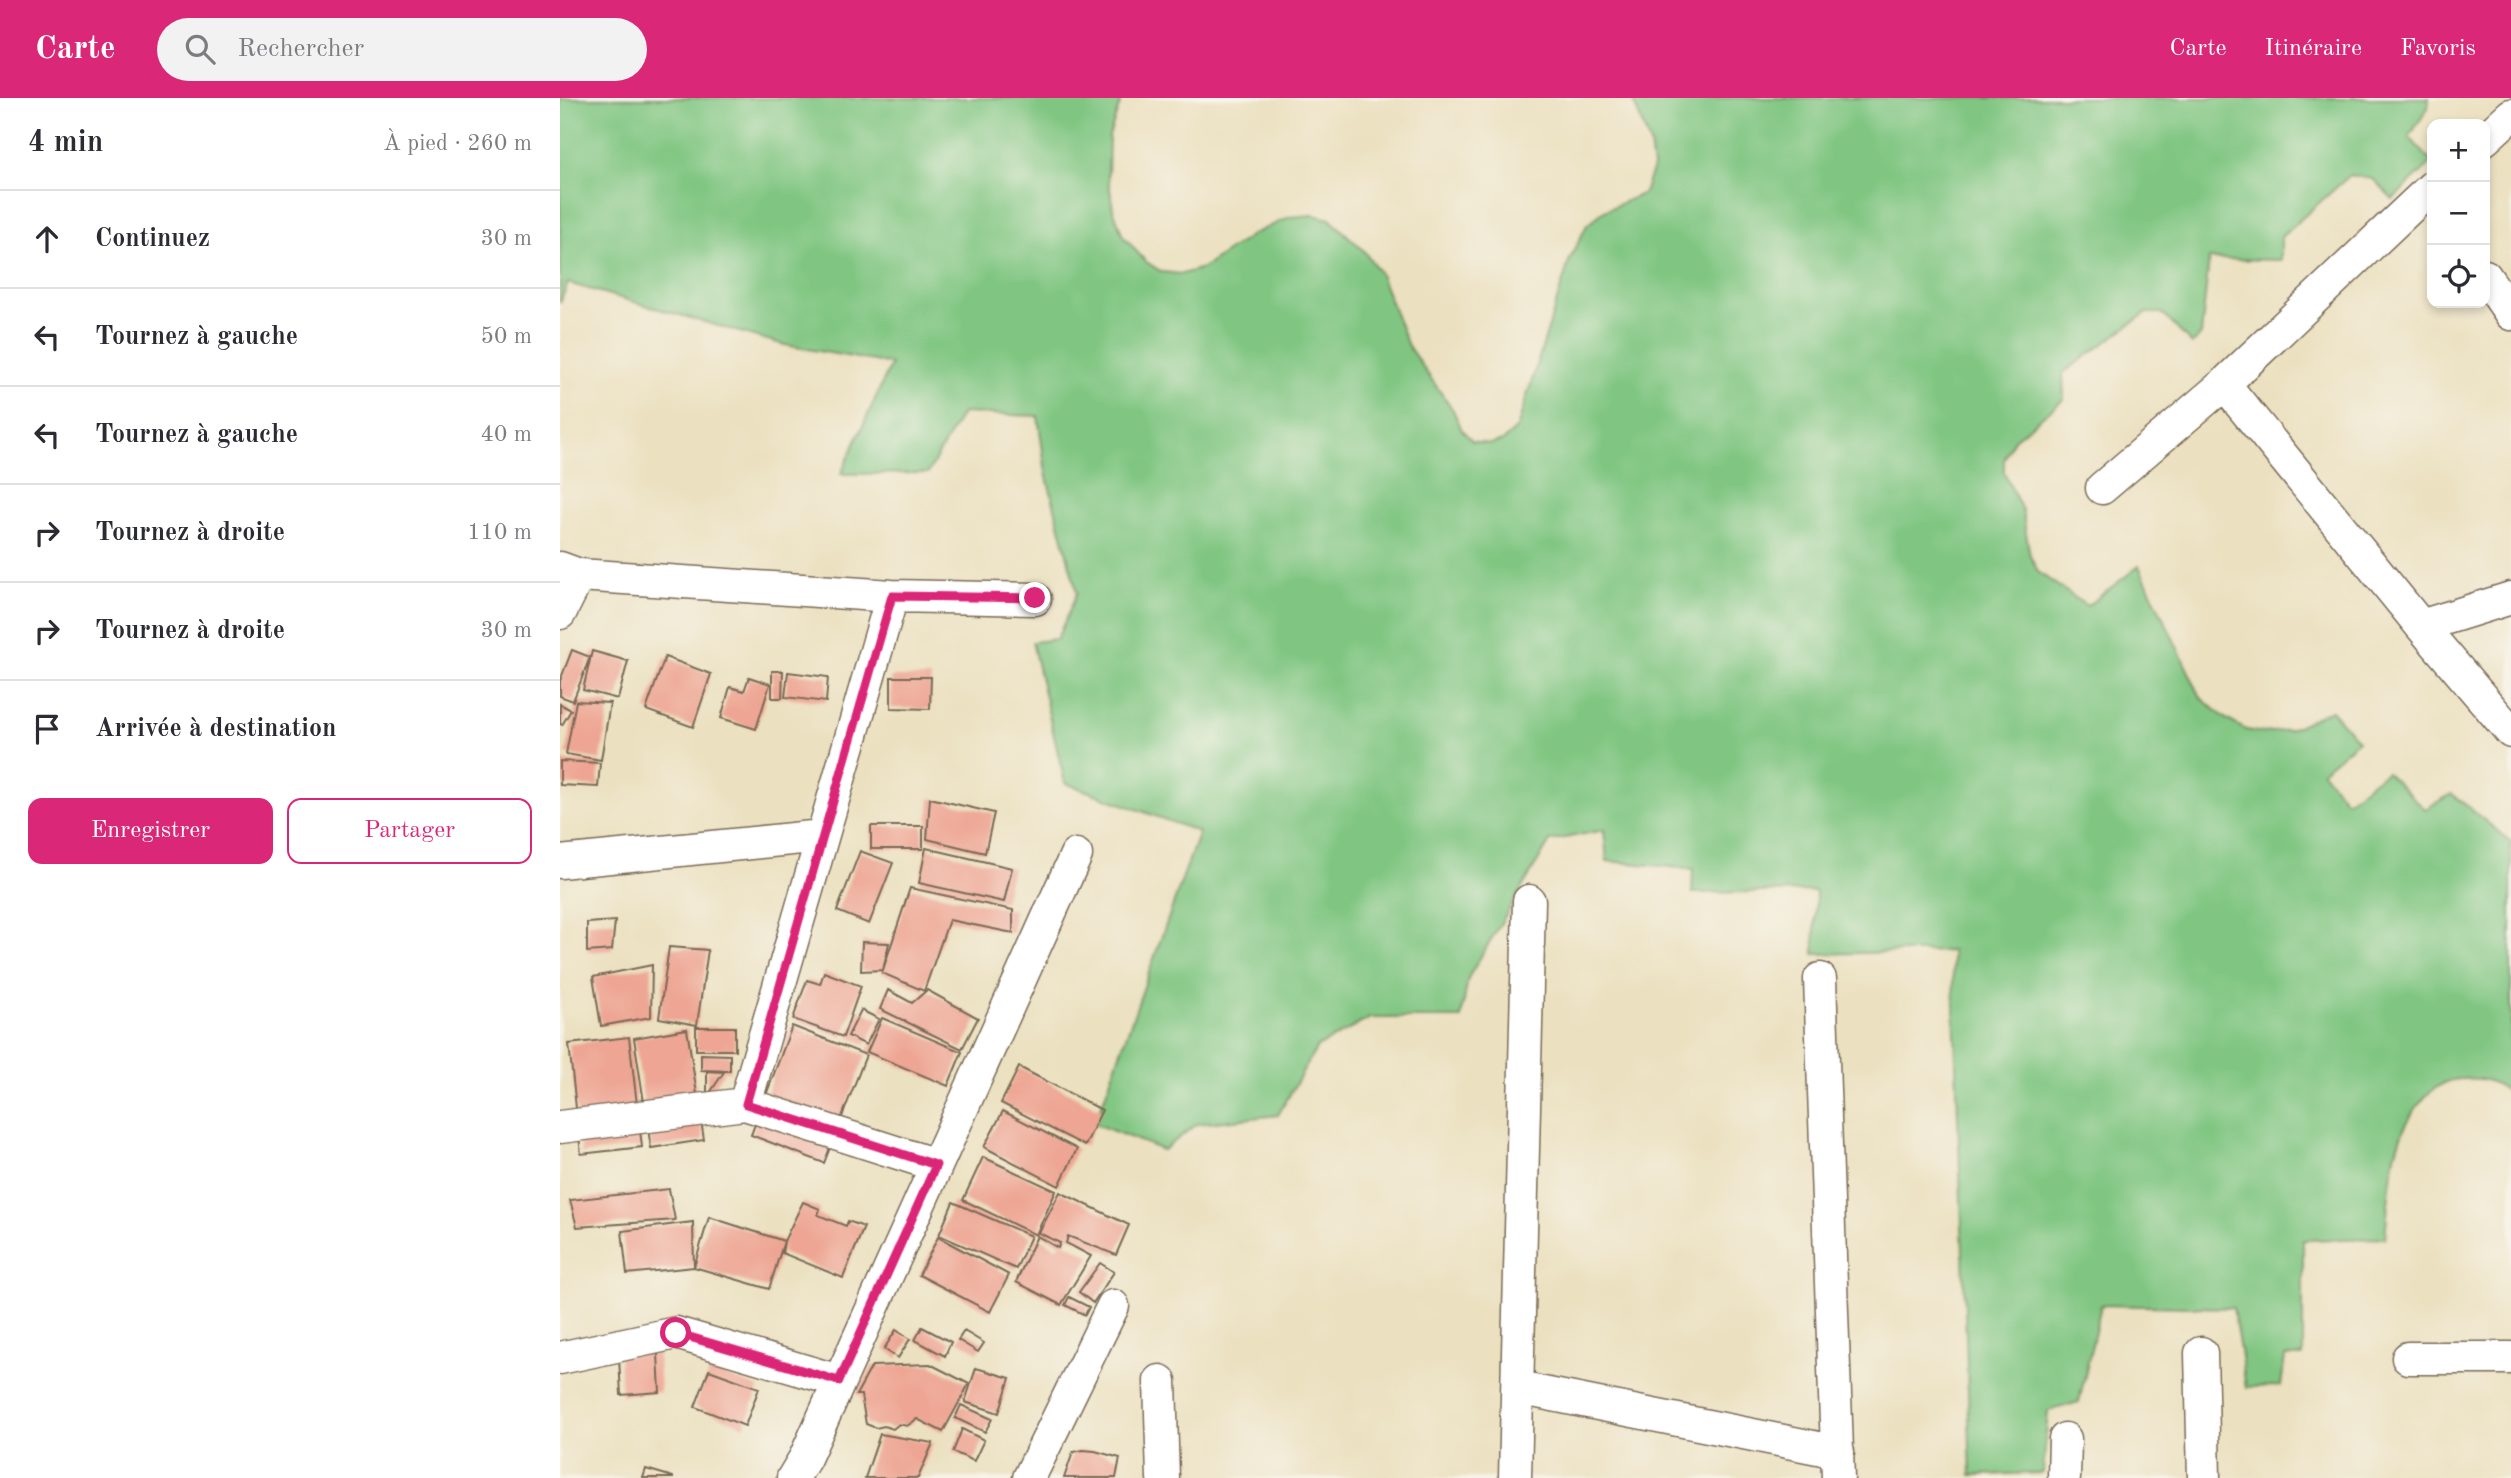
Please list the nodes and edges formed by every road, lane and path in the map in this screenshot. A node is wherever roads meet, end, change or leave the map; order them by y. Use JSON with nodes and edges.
{"nodes":[{"id":1,"x":2511,"y":115,"type":"edge"},
{"id":2,"x":2490,"y":134,"type":"edge"},
{"id":3,"x":2427,"y":196,"type":"edge"},
{"id":4,"x":2490,"y":283,"type":"edge"},
{"id":5,"x":2511,"y":314,"type":"edge"},
{"id":6,"x":2224,"y":384,"type":"junction"},
{"id":7,"x":2102,"y":488,"type":"dead end"},
{"id":8,"x":570,"y":571,"type":"edge"},
{"id":9,"x":892,"y":596,"type":"junction"},
{"id":10,"x":1035,"y":598,"type":"dead end"},
{"id":11,"x":2511,"y":598,"type":"edge"},
{"id":12,"x":560,"y":613,"type":"edge"},
{"id":13,"x":2421,"y":626,"type":"junction"},
{"id":14,"x":2511,"y":732,"type":"edge"},
{"id":15,"x":822,"y":836,"type":"junction"},
{"id":16,"x":1076,"y":855,"type":"dead end"},
{"id":17,"x":560,"y":862,"type":"edge"},
{"id":18,"x":1529,"y":901,"type":"dead end"},
{"id":19,"x":1820,"y":979,"type":"dead end"},
{"id":20,"x":746,"y":1104,"type":"junction"},
{"id":21,"x":560,"y":1128,"type":"edge"},
{"id":22,"x":936,"y":1165,"type":"junction"},
{"id":23,"x":1113,"y":1306,"type":"dead end"},
{"id":24,"x":2201,"y":1353,"type":"dead end"},
{"id":25,"x":560,"y":1358,"type":"edge"},
{"id":26,"x":2408,"y":1358,"type":"dead end"},
{"id":27,"x":2511,"y":1358,"type":"edge"},
{"id":28,"x":839,"y":1381,"type":"junction"},
{"id":29,"x":1160,"y":1381,"type":"dead end"},
{"id":30,"x":1518,"y":1388,"type":"junction"},
{"id":31,"x":2065,"y":1439,"type":"dead end"},
{"id":32,"x":1838,"y":1465,"type":"edge"},
{"id":33,"x":793,"y":1478,"type":"edge"},
{"id":34,"x":1029,"y":1478,"type":"edge"},
{"id":35,"x":1163,"y":1478,"type":"edge"},
{"id":36,"x":1516,"y":1478,"type":"edge"},
{"id":37,"x":2064,"y":1478,"type":"edge"},
{"id":38,"x":2204,"y":1478,"type":"edge"}],
"edges":[{"from":1,"to":2,"type":"street"},
{"from":3,"to":6,"type":"street"},
{"from":4,"to":5,"type":"street"},
{"from":6,"to":7,"type":"street"},
{"from":6,"to":13,"type":"street"},
{"from":8,"to":9,"type":"street"},
{"from":8,"to":12,"type":"street"},
{"from":9,"to":10,"type":"street"},
{"from":9,"to":15,"type":"street"},
{"from":11,"to":13,"type":"street"},
{"from":13,"to":14,"type":"street"},
{"from":15,"to":17,"type":"street"},
{"from":15,"to":20,"type":"street"},
{"from":16,"to":22,"type":"street"},
{"from":18,"to":30,"type":"street"},
{"from":19,"to":32,"type":"street"},
{"from":20,"to":21,"type":"street"},
{"from":20,"to":22,"type":"street"},
{"from":22,"to":28,"type":"street"},
{"from":23,"to":34,"type":"street"},
{"from":24,"to":38,"type":"street"},
{"from":25,"to":28,"type":"street"},
{"from":26,"to":27,"type":"street"},
{"from":28,"to":33,"type":"street"},
{"from":29,"to":35,"type":"street"},
{"from":30,"to":32,"type":"street"},
{"from":30,"to":36,"type":"street"},
{"from":31,"to":37,"type":"street"}]}
